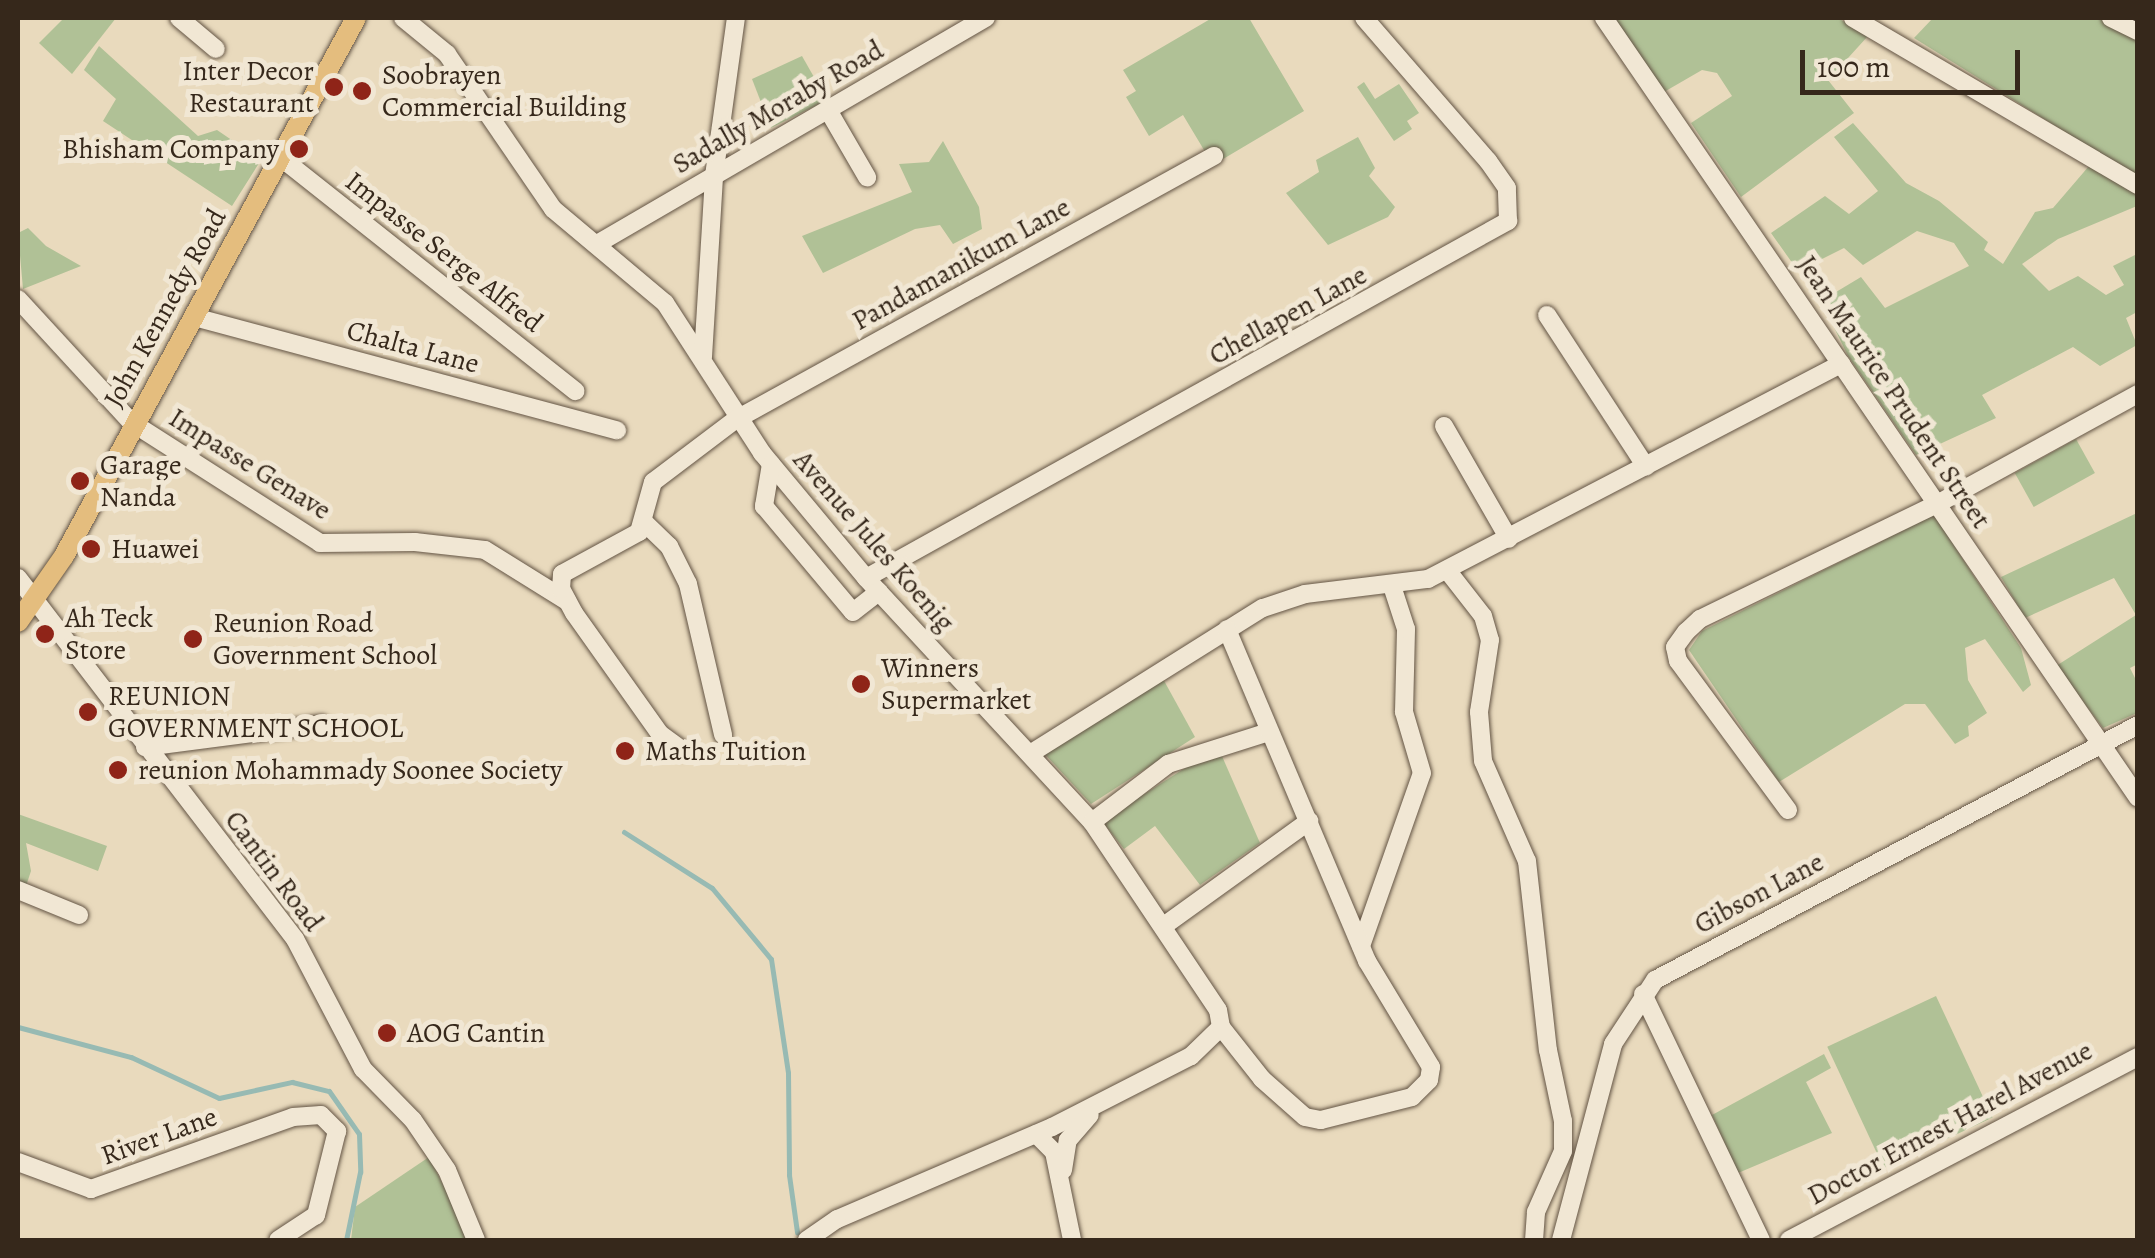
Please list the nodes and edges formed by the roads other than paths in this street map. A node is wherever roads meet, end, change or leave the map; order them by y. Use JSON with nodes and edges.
{"nodes":[{"id":1,"x":179,"y":18,"type":"edge"},
{"id":2,"x":356,"y":18,"type":"edge"},
{"id":3,"x":404,"y":18,"type":"edge"},
{"id":4,"x":736,"y":18,"type":"edge"},
{"id":5,"x":986,"y":18,"type":"edge"},
{"id":6,"x":1364,"y":18,"type":"edge"},
{"id":7,"x":1604,"y":18,"type":"edge"},
{"id":8,"x":1853,"y":18,"type":"edge"},
{"id":9,"x":2112,"y":18,"type":"edge"},
{"id":10,"x":2138,"y":32,"type":"edge"},
{"id":11,"x":216,"y":48,"type":"dead end"},
{"id":12,"x":828,"y":110,"type":"junction"},
{"id":13,"x":1214,"y":156,"type":"dead end"},
{"id":14,"x":280,"y":158,"type":"junction"},
{"id":15,"x":714,"y":176,"type":"junction"},
{"id":16,"x":867,"y":177,"type":"dead end"},
{"id":17,"x":2138,"y":186,"type":"edge"},
{"id":18,"x":597,"y":244,"type":"junction"},
{"id":19,"x":18,"y":299,"type":"edge"},
{"id":20,"x":1547,"y":315,"type":"dead end"},
{"id":21,"x":194,"y":316,"type":"junction"},
{"id":22,"x":703,"y":358,"type":"junction"},
{"id":23,"x":1841,"y":364,"type":"junction"},
{"id":24,"x":575,"y":390,"type":"dead end"},
{"id":25,"x":2138,"y":394,"type":"edge"},
{"id":26,"x":735,"y":420,"type":"junction"},
{"id":27,"x":131,"y":422,"type":"junction"},
{"id":28,"x":1444,"y":426,"type":"dead end"},
{"id":29,"x":618,"y":430,"type":"dead end"},
{"id":30,"x":771,"y":464,"type":"junction"},
{"id":31,"x":1646,"y":467,"type":"junction"},
{"id":32,"x":1938,"y":504,"type":"junction"},
{"id":33,"x":646,"y":524,"type":"junction"},
{"id":34,"x":1509,"y":539,"type":"junction"},
{"id":35,"x":1446,"y":570,"type":"junction"},
{"id":36,"x":18,"y":578,"type":"edge"},
{"id":37,"x":872,"y":585,"type":"junction"},
{"id":38,"x":1392,"y":586,"type":"junction"},
{"id":39,"x":564,"y":595,"type":"junction"},
{"id":40,"x":34,"y":600,"type":"junction"},
{"id":41,"x":18,"y":622,"type":"edge"},
{"id":42,"x":1227,"y":629,"type":"junction"},
{"id":43,"x":322,"y":724,"type":"dead end"},
{"id":44,"x":2138,"y":725,"type":"edge"},
{"id":45,"x":1270,"y":732,"type":"junction"},
{"id":46,"x":723,"y":735,"type":"dead end"},
{"id":47,"x":2100,"y":745,"type":"junction"},
{"id":48,"x":145,"y":746,"type":"junction"},
{"id":49,"x":682,"y":750,"type":"dead end"},
{"id":50,"x":1033,"y":752,"type":"junction"},
{"id":51,"x":2138,"y":798,"type":"edge"},
{"id":52,"x":1788,"y":810,"type":"dead end"},
{"id":53,"x":1092,"y":822,"type":"junction"},
{"id":54,"x":1309,"y":822,"type":"junction"},
{"id":55,"x":18,"y":890,"type":"edge"},
{"id":56,"x":79,"y":915,"type":"dead end"},
{"id":57,"x":1166,"y":926,"type":"junction"},
{"id":58,"x":1361,"y":946,"type":"junction"},
{"id":59,"x":1643,"y":994,"type":"junction"},
{"id":60,"x":1222,"y":1027,"type":"junction"},
{"id":61,"x":2138,"y":1056,"type":"edge"},
{"id":62,"x":1101,"y":1104,"type":"junction"},
{"id":63,"x":1044,"y":1130,"type":"junction"},
{"id":64,"x":1066,"y":1146,"type":"junction"},
{"id":65,"x":18,"y":1162,"type":"edge"},
{"id":66,"x":1061,"y":1180,"type":"junction"},
{"id":67,"x":278,"y":1240,"type":"edge"},
{"id":68,"x":476,"y":1240,"type":"edge"},
{"id":69,"x":806,"y":1240,"type":"edge"},
{"id":70,"x":1072,"y":1240,"type":"edge"},
{"id":71,"x":1534,"y":1240,"type":"edge"},
{"id":72,"x":1561,"y":1240,"type":"edge"},
{"id":73,"x":1761,"y":1240,"type":"edge"},
{"id":74,"x":1789,"y":1240,"type":"edge"}],
"edges":[{"from":1,"to":11,"type":"street"},
{"from":2,"to":14,"type":"main road","name":"John Kennedy Road"},
{"from":3,"to":18,"type":"street","name":"Avenue Jules Koenig"},
{"from":4,"to":15,"type":"street"},
{"from":5,"to":12,"type":"street","name":"Sadally Moraby Road"},
{"from":6,"to":37,"type":"street","name":"Chellapen Lane"},
{"from":7,"to":23,"type":"street","name":"Jean Maurice Prudent Street"},
{"from":8,"to":17,"type":"street"},
{"from":9,"to":10,"type":"street"},
{"from":12,"to":15,"type":"street","name":"Sadally Moraby Road"},
{"from":12,"to":16,"type":"street"},
{"from":13,"to":26,"type":"street","name":"Pandamanikum Lane"},
{"from":14,"to":21,"type":"main road","name":"John Kennedy Road"},
{"from":14,"to":24,"type":"street","name":"Impasse Serge Alfred"},
{"from":15,"to":18,"type":"street","name":"Sadally Moraby Road"},
{"from":15,"to":22,"type":"street"},
{"from":18,"to":22,"type":"street","name":"Avenue Jules Koenig"},
{"from":19,"to":27,"type":"street","name":"Impasse Genave"},
{"from":20,"to":31,"type":"street"},
{"from":21,"to":27,"type":"main road","name":"John Kennedy Road"},
{"from":21,"to":29,"type":"street","name":"Chalta Lane"},
{"from":22,"to":26,"type":"street","name":"Avenue Jules Koenig"},
{"from":23,"to":31,"type":"street"},
{"from":23,"to":32,"type":"street","name":"Jean Maurice Prudent Street"},
{"from":25,"to":32,"type":"street"},
{"from":26,"to":30,"type":"street","name":"Avenue Jules Koenig"},
{"from":26,"to":33,"type":"street","name":"Pandamanikum Lane"},
{"from":27,"to":39,"type":"street","name":"Impasse Genave"},
{"from":27,"to":40,"type":"main road","name":"John Kennedy Road"},
{"from":28,"to":34,"type":"street"},
{"from":30,"to":37,"type":"street","name":"Avenue Jules Koenig"},
{"from":30,"to":37,"type":"street"},
{"from":31,"to":34,"type":"street"},
{"from":32,"to":47,"type":"street","name":"Jean Maurice Prudent Street"},
{"from":32,"to":52,"type":"street"},
{"from":33,"to":39,"type":"street"},
{"from":33,"to":46,"type":"street"},
{"from":34,"to":35,"type":"street"},
{"from":35,"to":38,"type":"street"},
{"from":35,"to":71,"type":"street"},
{"from":36,"to":40,"type":"street","name":"Cantin Road"},
{"from":37,"to":50,"type":"street","name":"Avenue Jules Koenig"},
{"from":38,"to":42,"type":"street"},
{"from":38,"to":58,"type":"street"},
{"from":39,"to":49,"type":"street"},
{"from":40,"to":41,"type":"main road","name":"John Kennedy Road"},
{"from":40,"to":48,"type":"street","name":"Cantin Road"},
{"from":42,"to":45,"type":"street"},
{"from":42,"to":50,"type":"street"},
{"from":43,"to":48,"type":"street"},
{"from":44,"to":47,"type":"street","name":"Gibson Lane"},
{"from":45,"to":53,"type":"street"},
{"from":45,"to":54,"type":"street"},
{"from":47,"to":51,"type":"street","name":"Jean Maurice Prudent Street"},
{"from":47,"to":59,"type":"street","name":"Gibson Lane"},
{"from":48,"to":68,"type":"street","name":"Cantin Road"},
{"from":50,"to":53,"type":"street","name":"Avenue Jules Koenig"},
{"from":53,"to":57,"type":"street","name":"Avenue Jules Koenig"},
{"from":54,"to":57,"type":"street"},
{"from":54,"to":58,"type":"street"},
{"from":55,"to":56,"type":"street"},
{"from":57,"to":60,"type":"street","name":"Avenue Jules Koenig"},
{"from":58,"to":60,"type":"street","name":"Avenue Jules Koenig"},
{"from":59,"to":72,"type":"street","name":"Gibson Lane"},
{"from":59,"to":73,"type":"street"},
{"from":60,"to":62,"type":"street"},
{"from":61,"to":74,"type":"street","name":"Doctor Ernest Harel Avenue"},
{"from":62,"to":63,"type":"street"},
{"from":62,"to":64,"type":"street"},
{"from":63,"to":64,"type":"street"},
{"from":63,"to":66,"type":"street"},
{"from":63,"to":69,"type":"street"},
{"from":64,"to":66,"type":"street"},
{"from":65,"to":67,"type":"street","name":"River Lane"},
{"from":66,"to":70,"type":"street"}]}
